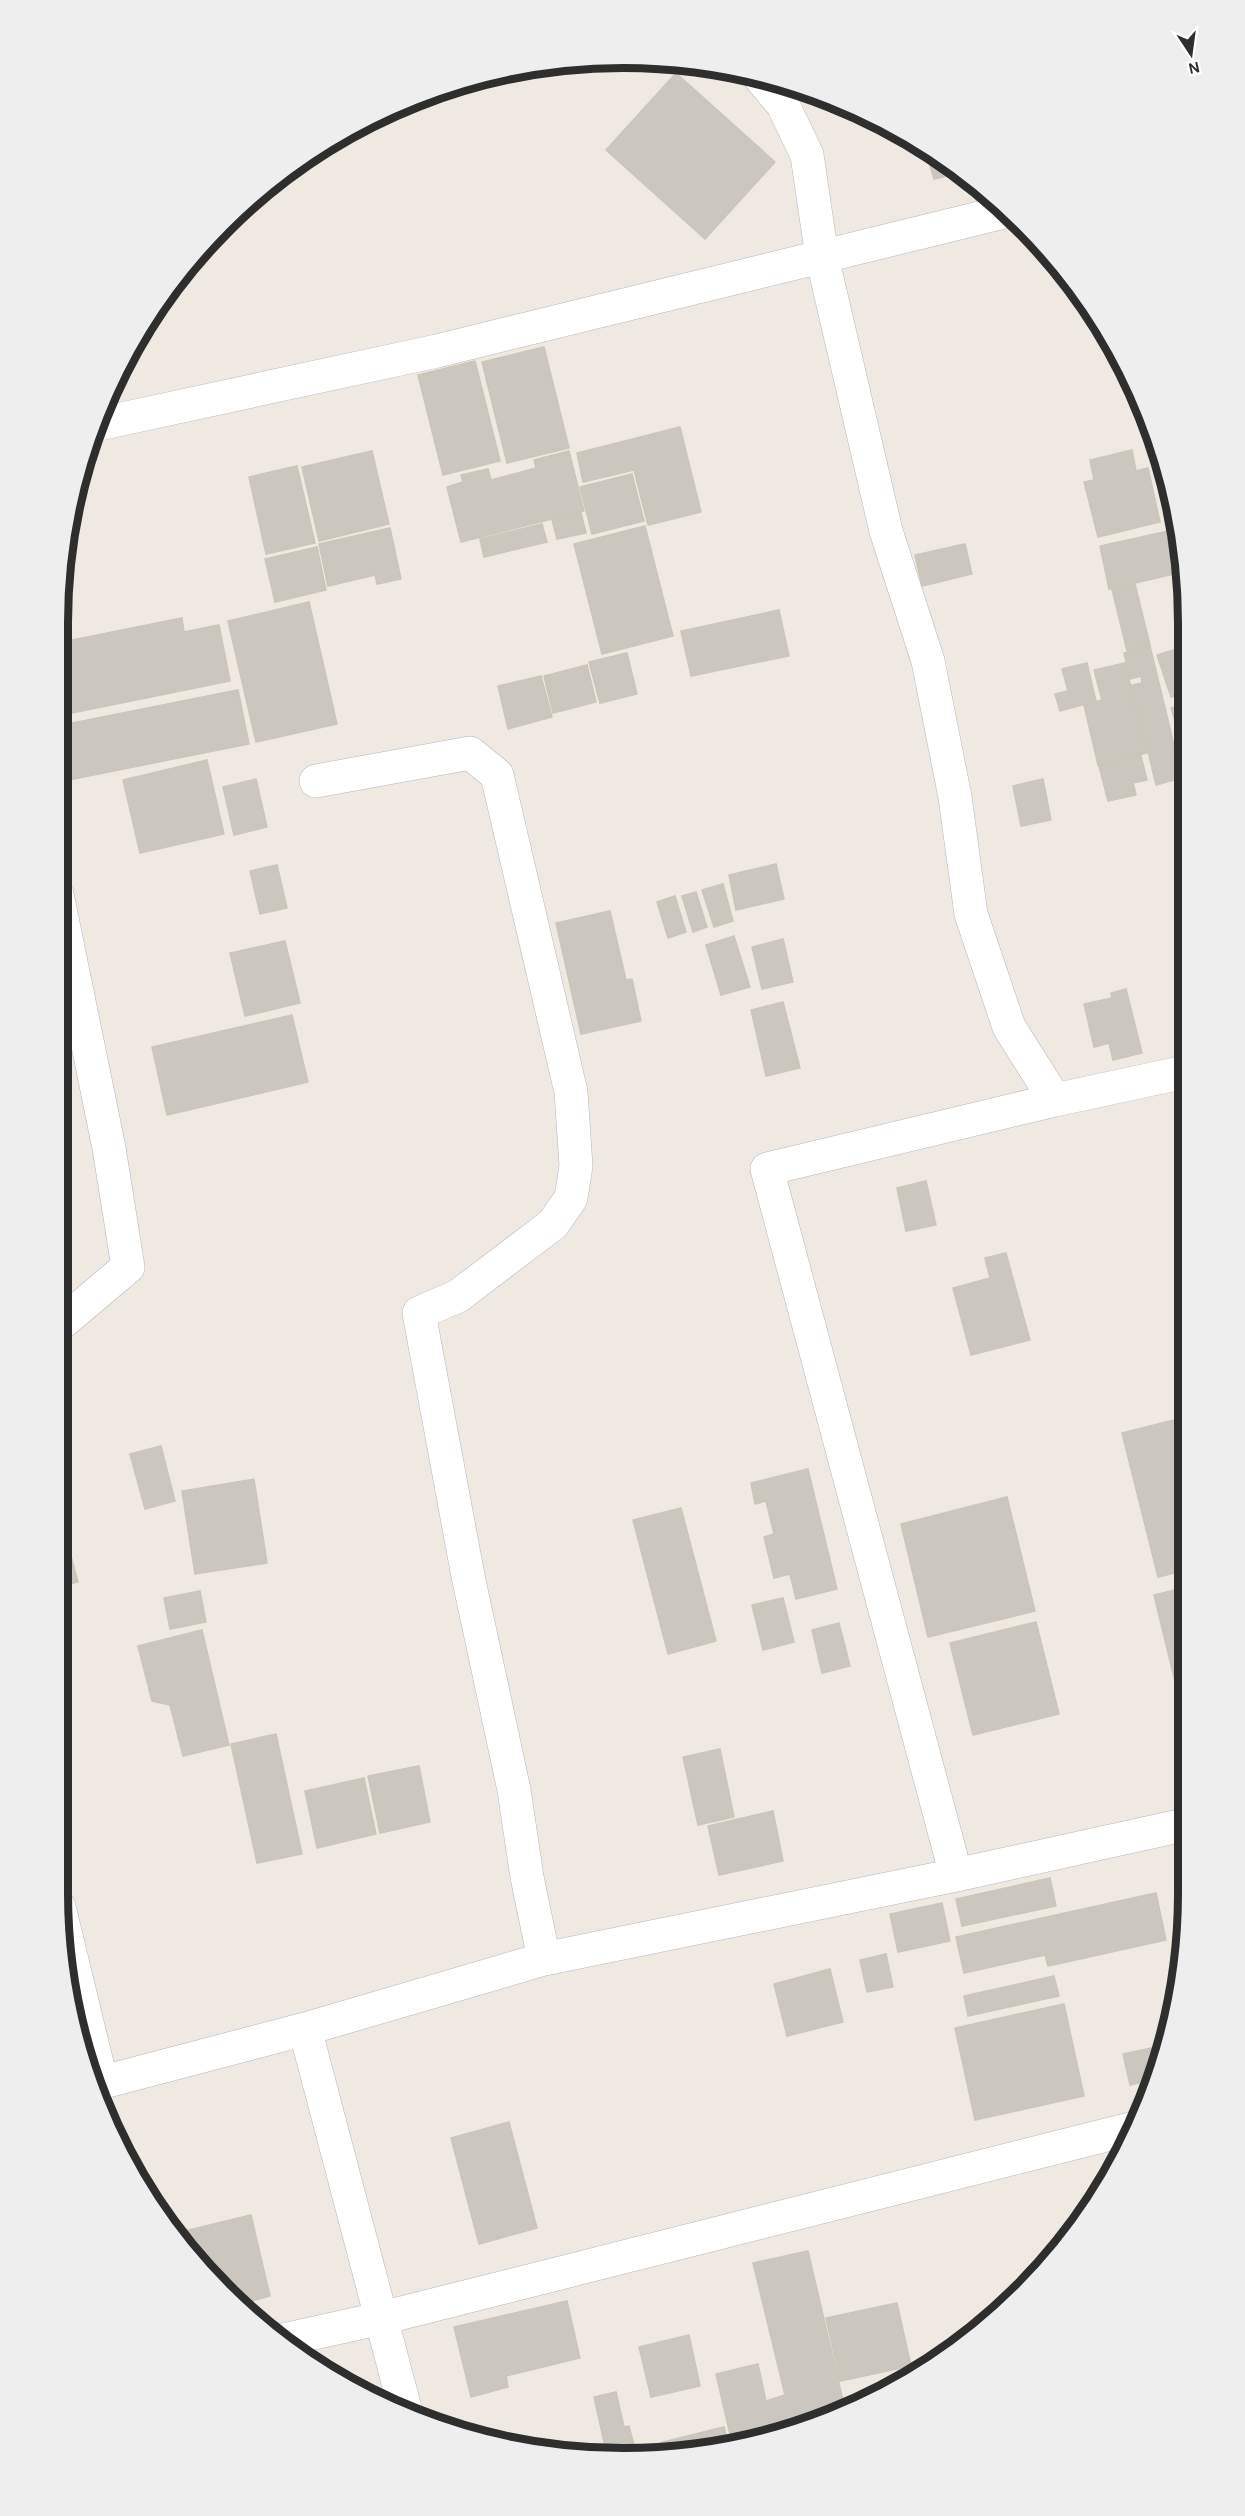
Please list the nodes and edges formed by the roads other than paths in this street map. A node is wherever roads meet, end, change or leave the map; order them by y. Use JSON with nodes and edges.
{"nodes":[{"id":1,"x":768,"y":86,"type":"edge"},
{"id":2,"x":997,"y":214,"type":"edge"},
{"id":3,"x":822,"y":257,"type":"junction"},
{"id":4,"x":105,"y":423,"type":"edge"},
{"id":5,"x":316,"y":781,"type":"dead end"},
{"id":6,"x":68,"y":948,"type":"edge"},
{"id":7,"x":1178,"y":1074,"type":"edge"},
{"id":8,"x":1055,"y":1100,"type":"junction"},
{"id":9,"x":68,"y":1318,"type":"edge"},
{"id":10,"x":1178,"y":1826,"type":"edge"},
{"id":11,"x":956,"y":1875,"type":"junction"},
{"id":12,"x":544,"y":1959,"type":"junction"},
{"id":13,"x":73,"y":1975,"type":"edge"},
{"id":14,"x":304,"y":2029,"type":"junction"},
{"id":15,"x":88,"y":2044,"type":"edge"},
{"id":16,"x":102,"y":2084,"type":"edge"},
{"id":17,"x":1124,"y":2131,"type":"edge"},
{"id":18,"x":382,"y":2318,"type":"junction"},
{"id":19,"x":291,"y":2338,"type":"edge"},
{"id":20,"x":404,"y":2403,"type":"edge"}],
"edges":[{"from":1,"to":3,"type":"street"},
{"from":2,"to":3,"type":"street"},
{"from":3,"to":4,"type":"street"},
{"from":3,"to":8,"type":"street"},
{"from":5,"to":12,"type":"street"},
{"from":6,"to":9,"type":"street"},
{"from":7,"to":8,"type":"street"},
{"from":8,"to":11,"type":"street"},
{"from":10,"to":11,"type":"street"},
{"from":11,"to":12,"type":"street"},
{"from":12,"to":14,"type":"street"},
{"from":13,"to":15,"type":"street"},
{"from":14,"to":16,"type":"street"},
{"from":14,"to":18,"type":"street"},
{"from":17,"to":18,"type":"street"},
{"from":18,"to":19,"type":"street"},
{"from":18,"to":20,"type":"street"}]}
